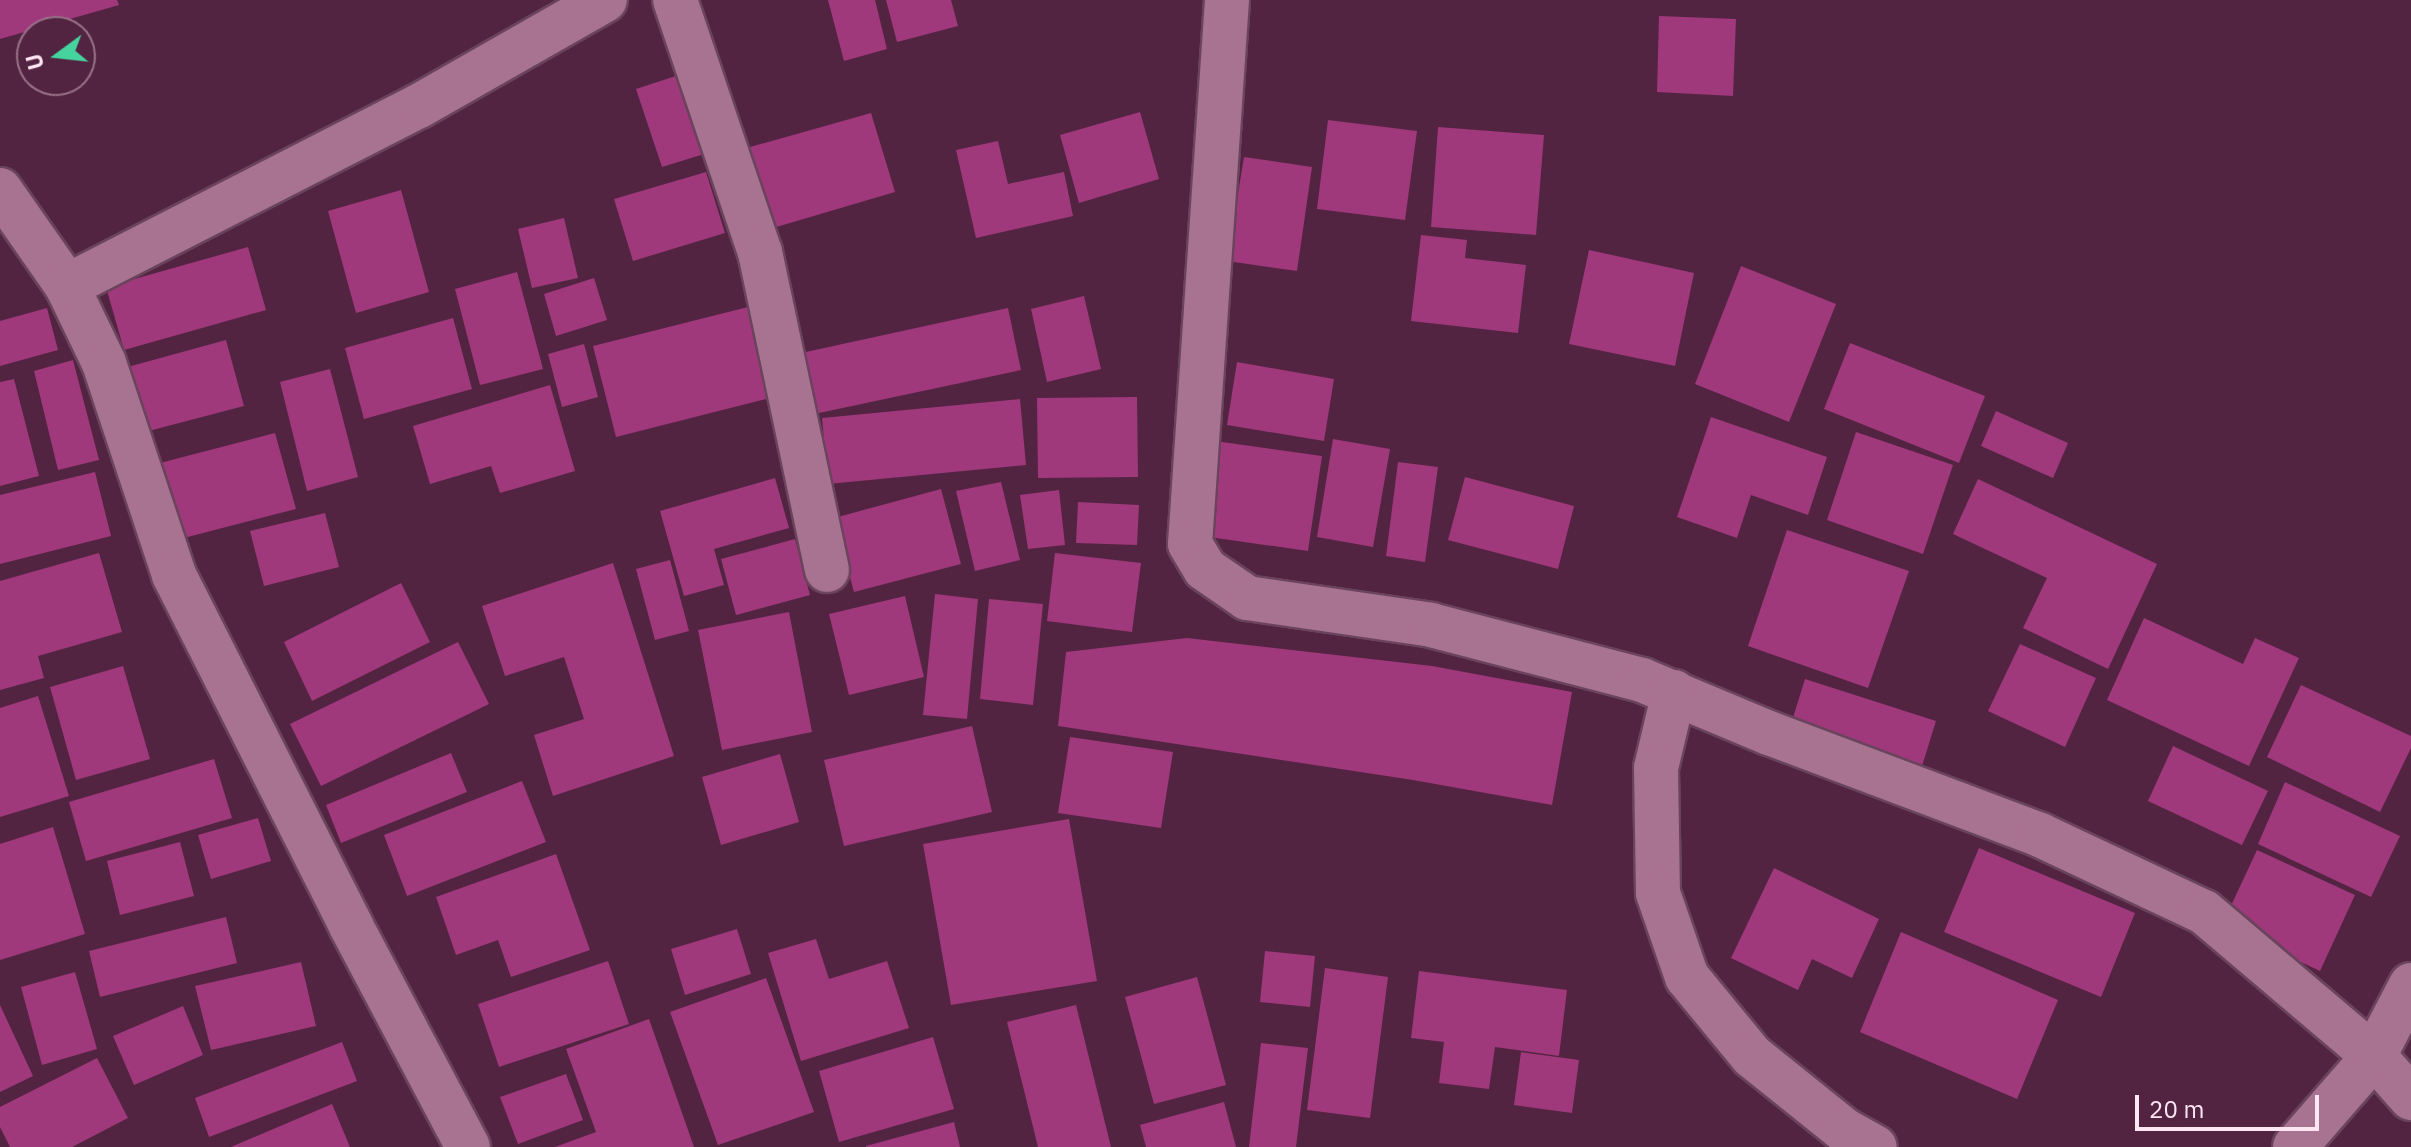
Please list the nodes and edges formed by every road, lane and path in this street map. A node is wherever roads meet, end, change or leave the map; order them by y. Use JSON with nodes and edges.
{"nodes":[{"id":1,"x":605,"y":0,"type":"edge"},
{"id":2,"x":675,"y":0,"type":"edge"},
{"id":3,"x":1227,"y":0,"type":"edge"},
{"id":4,"x":0,"y":190,"type":"edge"},
{"id":5,"x":67,"y":286,"type":"junction"},
{"id":6,"x":827,"y":570,"type":"dead end"},
{"id":7,"x":1674,"y":692,"type":"junction"},
{"id":8,"x":2411,"y":985,"type":"edge"},
{"id":9,"x":2374,"y":1056,"type":"junction"},
{"id":10,"x":2411,"y":1098,"type":"edge"},
{"id":11,"x":468,"y":1147,"type":"edge"},
{"id":12,"x":1875,"y":1147,"type":"edge"},
{"id":13,"x":2295,"y":1147,"type":"edge"}],
"edges":[{"from":1,"to":5,"type":"street"},
{"from":2,"to":6,"type":"street"},
{"from":3,"to":7,"type":"street"},
{"from":4,"to":5,"type":"street"},
{"from":5,"to":11,"type":"street"},
{"from":7,"to":9,"type":"street"},
{"from":7,"to":12,"type":"street"},
{"from":8,"to":9,"type":"street"},
{"from":9,"to":10,"type":"street"},
{"from":9,"to":13,"type":"street"}]}
